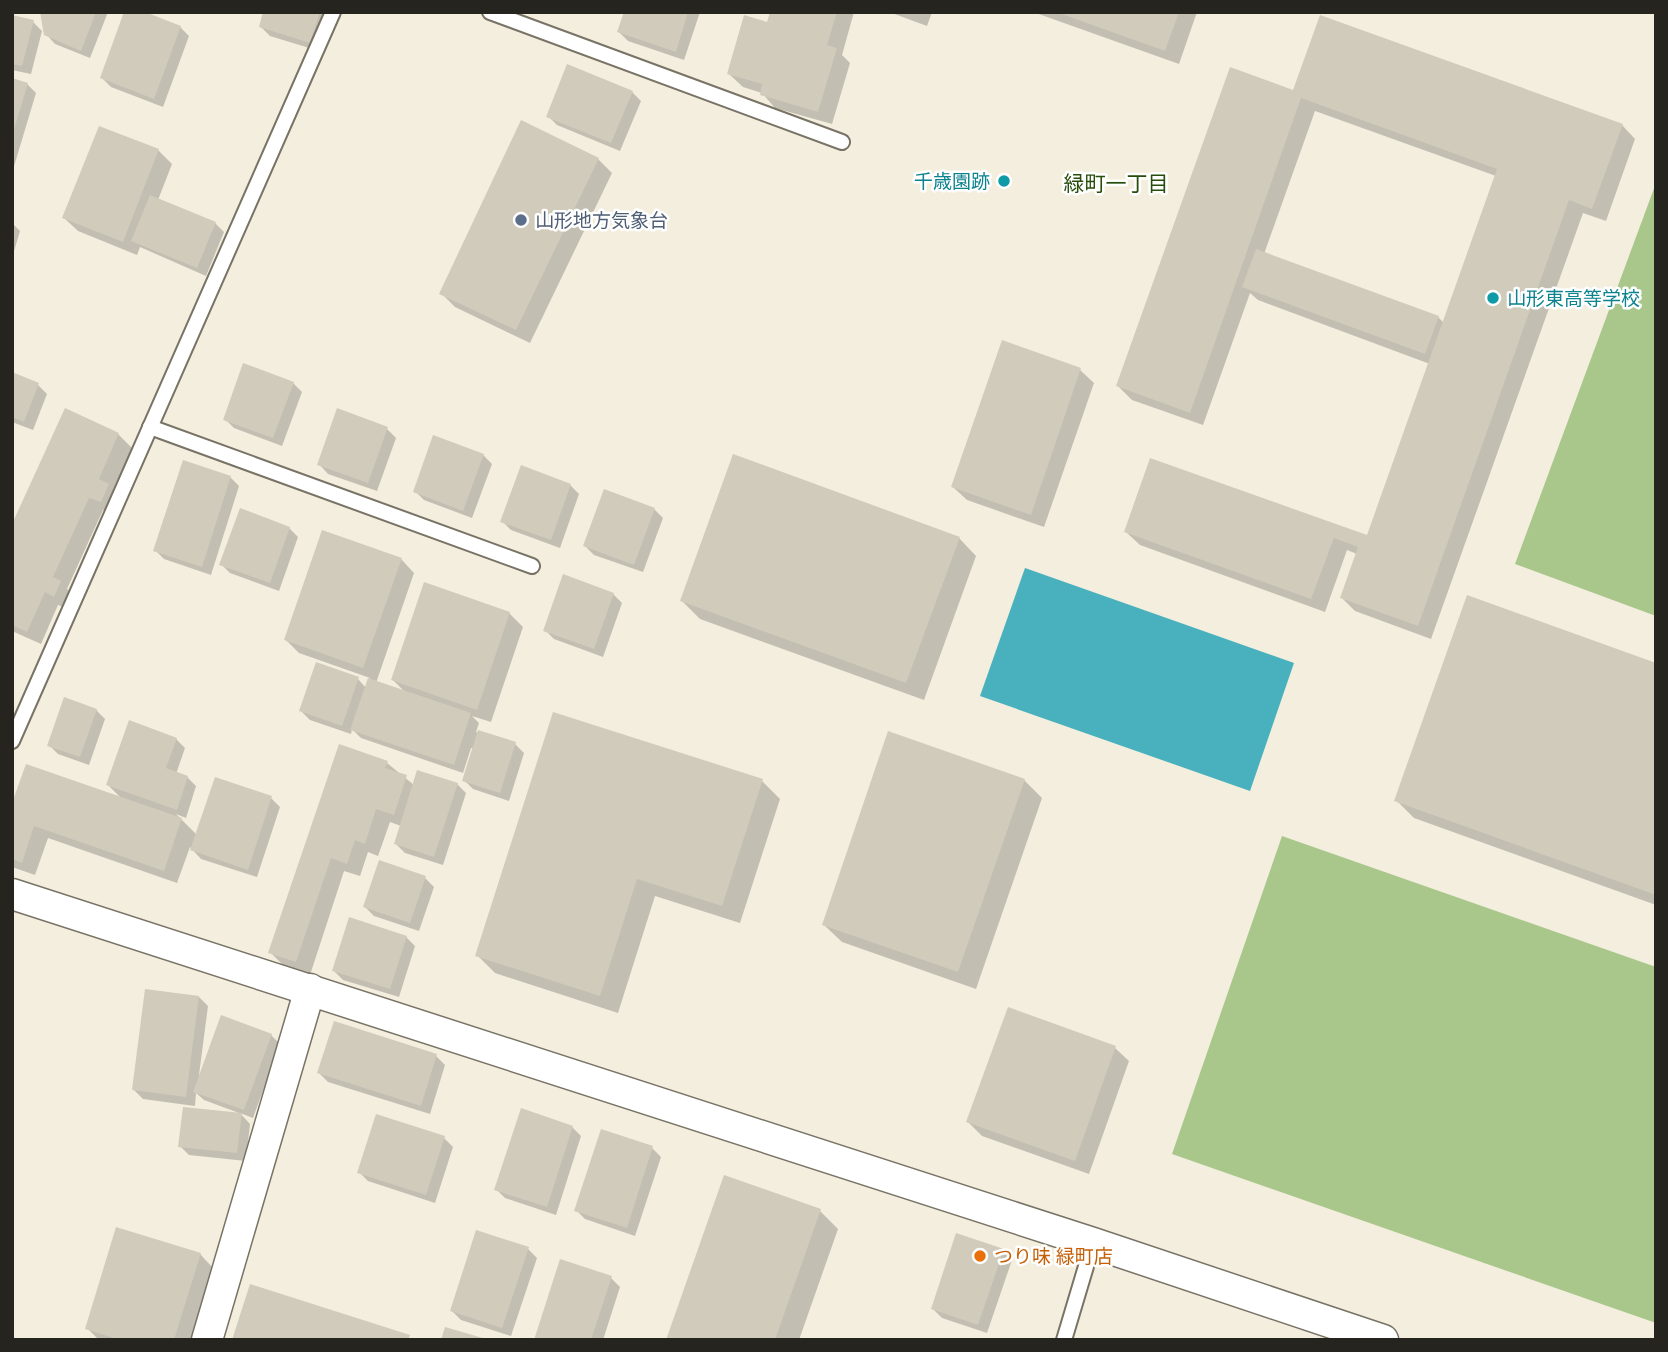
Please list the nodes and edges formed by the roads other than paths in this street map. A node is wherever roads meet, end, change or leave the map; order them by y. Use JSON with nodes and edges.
{"nodes":[{"id":1,"x":333,"y":12,"type":"edge"},
{"id":2,"x":490,"y":12,"type":"edge"},
{"id":3,"x":842,"y":142,"type":"dead end"},
{"id":4,"x":150,"y":427,"type":"junction"},
{"id":5,"x":532,"y":566,"type":"dead end"},
{"id":6,"x":12,"y":741,"type":"edge"},
{"id":7,"x":12,"y":894,"type":"edge"},
{"id":8,"x":310,"y":989,"type":"junction"},
{"id":9,"x":1093,"y":1243,"type":"junction"},
{"id":10,"x":207,"y":1340,"type":"edge"},
{"id":11,"x":1063,"y":1340,"type":"edge"},
{"id":12,"x":1383,"y":1340,"type":"edge"}],
"edges":[{"from":1,"to":4,"type":"lane"},
{"from":2,"to":3,"type":"lane"},
{"from":4,"to":5,"type":"lane"},
{"from":4,"to":6,"type":"lane"},
{"from":7,"to":8,"type":"street"},
{"from":8,"to":9,"type":"street"},
{"from":8,"to":10,"type":"street"},
{"from":9,"to":11,"type":"lane"},
{"from":9,"to":12,"type":"street"}]}
